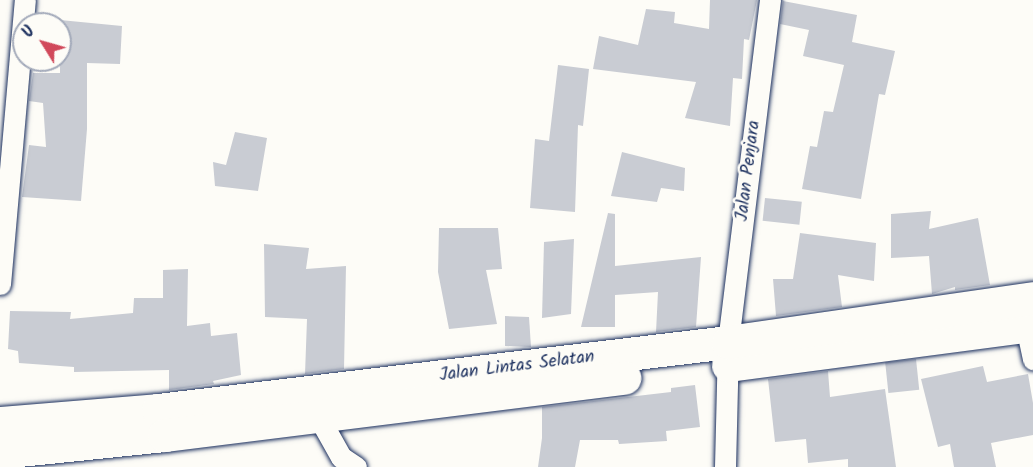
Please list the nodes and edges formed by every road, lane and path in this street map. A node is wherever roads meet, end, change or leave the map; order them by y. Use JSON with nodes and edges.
{"nodes":[{"id":1,"x":25,"y":0,"type":"edge"},
{"id":2,"x":770,"y":0,"type":"edge"},
{"id":3,"x":0,"y":284,"type":"edge"},
{"id":4,"x":1031,"y":316,"type":"edge"},
{"id":5,"x":727,"y":353,"type":"junction"},
{"id":6,"x":1033,"y":359,"type":"edge"},
{"id":7,"x":266,"y":410,"type":"junction"},
{"id":8,"x":318,"y":416,"type":"junction"},
{"id":9,"x":0,"y":423,"type":"edge"},
{"id":10,"x":0,"y":452,"type":"edge"},
{"id":11,"x":356,"y":467,"type":"edge"},
{"id":12,"x":725,"y":467,"type":"edge"}],
"edges":[{"from":1,"to":3,"type":"street"},
{"from":2,"to":5,"type":"street","name":"Jalan Penjara"},
{"from":4,"to":5,"type":"highway","name":"Jalan Lintas Selatan"},
{"from":4,"to":6,"type":"street"},
{"from":5,"to":7,"type":"highway","name":"Jalan Lintas Selatan"},
{"from":5,"to":8,"type":"highway","name":"Jalan Lintas Selatan"},
{"from":5,"to":12,"type":"street","name":"Jalan Penjara"},
{"from":7,"to":8,"type":"highway","name":"Jalan Lintas Selatan"},
{"from":7,"to":9,"type":"highway","name":"Jalan Lintas Selatan"},
{"from":7,"to":10,"type":"highway","name":"Jalan Lintas Selatan"},
{"from":8,"to":11,"type":"street"}]}
